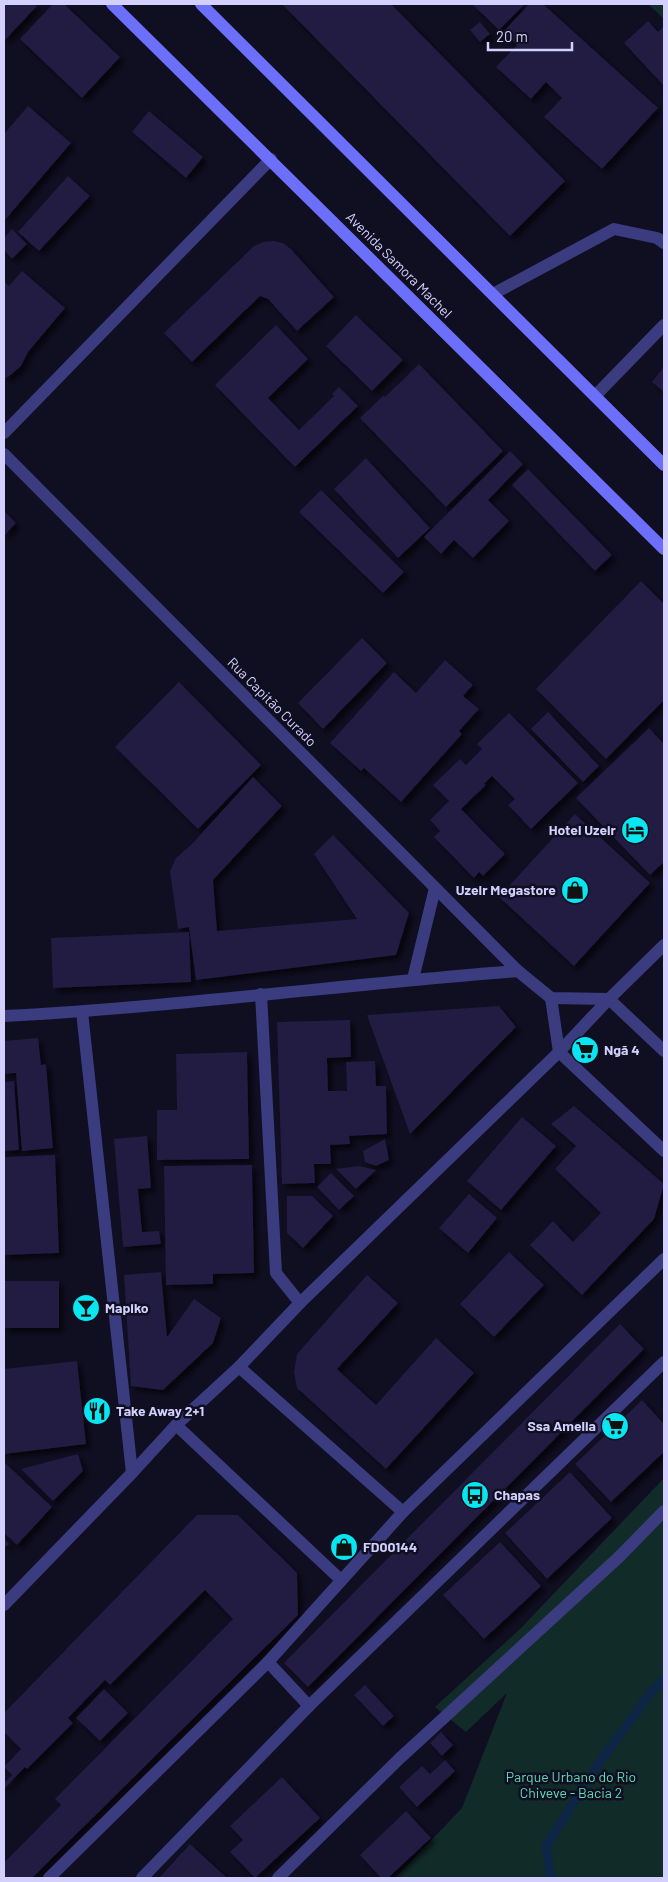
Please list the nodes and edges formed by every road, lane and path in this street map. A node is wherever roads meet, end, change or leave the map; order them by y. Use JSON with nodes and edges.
{"nodes":[{"id":1,"x":112,"y":4,"type":"edge"},
{"id":2,"x":201,"y":4,"type":"edge"},
{"id":3,"x":271,"y":159,"type":"junction"},
{"id":4,"x":664,"y":243,"type":"edge"},
{"id":5,"x":493,"y":294,"type":"junction"},
{"id":6,"x":664,"y":325,"type":"edge"},
{"id":7,"x":595,"y":396,"type":"junction"},
{"id":8,"x":4,"y":433,"type":"edge"},
{"id":9,"x":4,"y":454,"type":"edge"},
{"id":10,"x":664,"y":465,"type":"edge"},
{"id":11,"x":664,"y":549,"type":"edge"},
{"id":12,"x":435,"y":888,"type":"junction"},
{"id":13,"x":664,"y":945,"type":"edge"},
{"id":14,"x":518,"y":972,"type":"junction"},
{"id":15,"x":413,"y":979,"type":"junction"},
{"id":16,"x":262,"y":994,"type":"junction"},
{"id":17,"x":551,"y":998,"type":"junction"},
{"id":18,"x":609,"y":999,"type":"junction"},
{"id":19,"x":82,"y":1012,"type":"junction"},
{"id":20,"x":4,"y":1016,"type":"edge"},
{"id":21,"x":664,"y":1051,"type":"edge"},
{"id":22,"x":560,"y":1052,"type":"junction"},
{"id":23,"x":664,"y":1151,"type":"edge"},
{"id":24,"x":664,"y":1259,"type":"edge"},
{"id":25,"x":300,"y":1303,"type":"junction"},
{"id":26,"x":664,"y":1362,"type":"edge"},
{"id":27,"x":239,"y":1367,"type":"junction"},
{"id":28,"x":176,"y":1425,"type":"junction"},
{"id":29,"x":132,"y":1473,"type":"junction"},
{"id":30,"x":664,"y":1511,"type":"edge"},
{"id":31,"x":403,"y":1512,"type":"junction"},
{"id":32,"x":341,"y":1580,"type":"junction"},
{"id":33,"x":4,"y":1605,"type":"edge"},
{"id":34,"x":268,"y":1662,"type":"junction"},
{"id":35,"x":309,"y":1706,"type":"junction"},
{"id":36,"x":49,"y":1878,"type":"edge"},
{"id":37,"x":142,"y":1878,"type":"edge"},
{"id":38,"x":278,"y":1878,"type":"edge"}],
"edges":[{"from":1,"to":3,"type":"street","name":"Avenida Samora Machel"},
{"from":2,"to":5,"type":"street"},
{"from":3,"to":8,"type":"street"},
{"from":3,"to":11,"type":"street","name":"Avenida Samora Machel"},
{"from":4,"to":5,"type":"street"},
{"from":5,"to":7,"type":"street"},
{"from":6,"to":7,"type":"street"},
{"from":7,"to":10,"type":"street"},
{"from":9,"to":12,"type":"street","name":"Rua Capitão Curado"},
{"from":12,"to":14,"type":"street","name":"Rua Capitão Curado"},
{"from":12,"to":15,"type":"street"},
{"from":13,"to":18,"type":"street"},
{"from":14,"to":15,"type":"street"},
{"from":14,"to":17,"type":"street","name":"Rua Capitão Curado"},
{"from":15,"to":16,"type":"street"},
{"from":16,"to":19,"type":"street"},
{"from":16,"to":25,"type":"street"},
{"from":17,"to":18,"type":"street"},
{"from":17,"to":22,"type":"street"},
{"from":18,"to":21,"type":"street"},
{"from":18,"to":22,"type":"street"},
{"from":19,"to":20,"type":"street"},
{"from":19,"to":29,"type":"street"},
{"from":22,"to":23,"type":"street"},
{"from":22,"to":25,"type":"street"},
{"from":24,"to":31,"type":"street"},
{"from":25,"to":27,"type":"street"},
{"from":26,"to":35,"type":"street"},
{"from":27,"to":28,"type":"street"},
{"from":27,"to":31,"type":"street"},
{"from":28,"to":29,"type":"street"},
{"from":28,"to":32,"type":"street"},
{"from":29,"to":33,"type":"street"},
{"from":30,"to":38,"type":"street"},
{"from":31,"to":32,"type":"street"},
{"from":32,"to":34,"type":"street"},
{"from":34,"to":35,"type":"street"},
{"from":34,"to":36,"type":"street"},
{"from":35,"to":37,"type":"street"}]}
